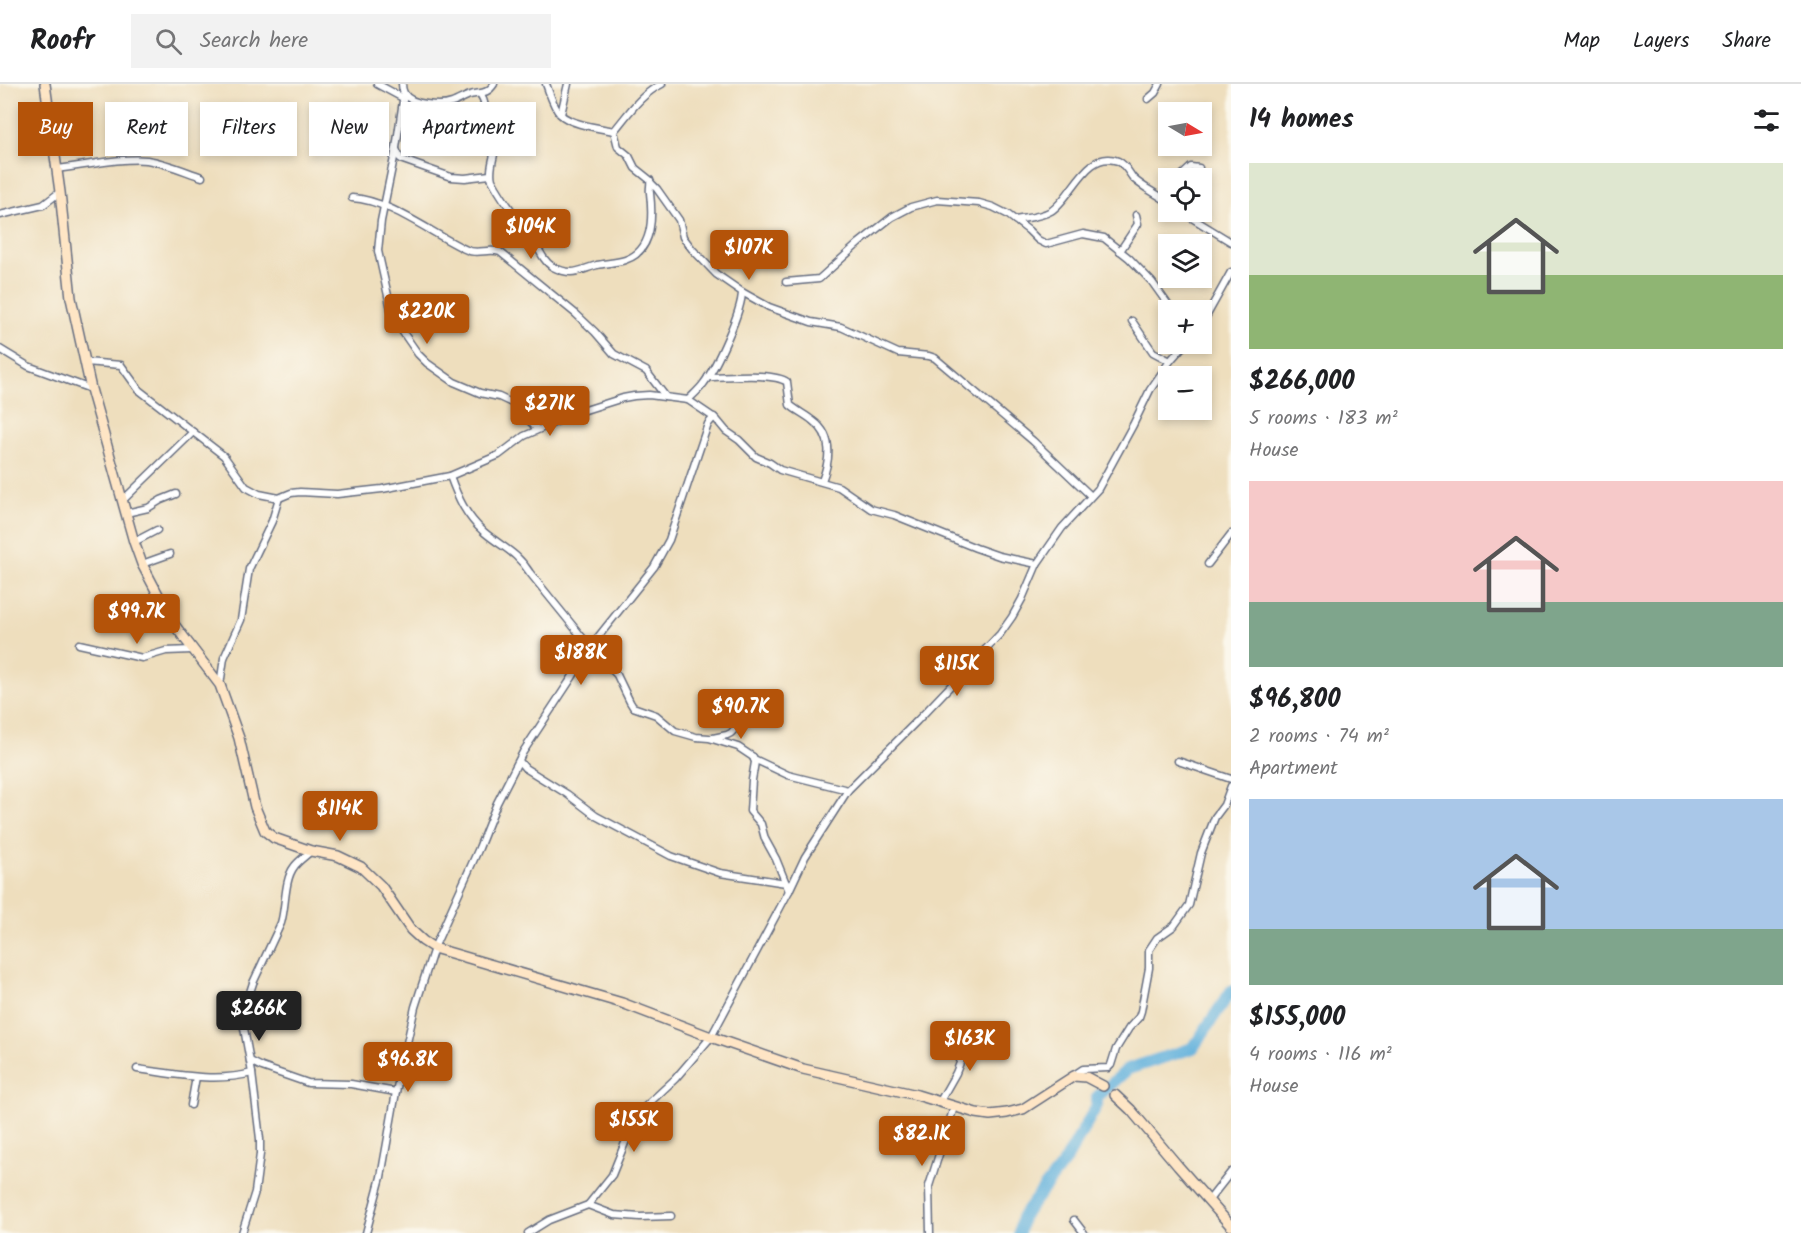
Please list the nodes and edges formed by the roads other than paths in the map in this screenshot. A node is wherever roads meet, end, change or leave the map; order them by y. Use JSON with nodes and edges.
{"nodes":[{"id":1,"x":45,"y":84,"type":"edge"},
{"id":2,"x":377,"y":84,"type":"edge"},
{"id":3,"x":402,"y":84,"type":"edge"},
{"id":4,"x":494,"y":84,"type":"edge"},
{"id":5,"x":546,"y":84,"type":"edge"},
{"id":6,"x":568,"y":84,"type":"edge"},
{"id":7,"x":662,"y":84,"type":"edge"},
{"id":8,"x":1160,"y":84,"type":"edge"},
{"id":9,"x":480,"y":94,"type":"junction"},
{"id":10,"x":403,"y":96,"type":"junction"},
{"id":11,"x":1148,"y":99,"type":"dead end"},
{"id":12,"x":561,"y":114,"type":"junction"},
{"id":13,"x":614,"y":131,"type":"junction"},
{"id":14,"x":396,"y":148,"type":"junction"},
{"id":15,"x":1190,"y":168,"type":"edge"},
{"id":16,"x":1199,"y":168,"type":"dead end"},
{"id":17,"x":57,"y":169,"type":"junction"},
{"id":18,"x":490,"y":175,"type":"junction"},
{"id":19,"x":202,"y":177,"type":"dead end"},
{"id":20,"x":651,"y":183,"type":"junction"},
{"id":21,"x":60,"y":192,"type":"junction"},
{"id":22,"x":1158,"y":194,"type":"edge"},
{"id":23,"x":352,"y":198,"type":"dead end"},
{"id":24,"x":384,"y":206,"type":"junction"},
{"id":25,"x":0,"y":215,"type":"edge"},
{"id":26,"x":1136,"y":215,"type":"dead end"},
{"id":27,"x":1015,"y":220,"type":"junction"},
{"id":28,"x":1198,"y":222,"type":"edge"},
{"id":29,"x":1231,"y":242,"type":"edge"},
{"id":30,"x":1120,"y":251,"type":"junction"},
{"id":31,"x":1231,"y":272,"type":"edge"},
{"id":32,"x":786,"y":282,"type":"dead end"},
{"id":33,"x":742,"y":292,"type":"junction"},
{"id":34,"x":1165,"y":300,"type":"edge"},
{"id":35,"x":1212,"y":306,"type":"edge"},
{"id":36,"x":1132,"y":321,"type":"dead end"},
{"id":37,"x":0,"y":349,"type":"edge"},
{"id":38,"x":1176,"y":354,"type":"edge"},
{"id":39,"x":1170,"y":361,"type":"junction"},
{"id":40,"x":86,"y":362,"type":"junction"},
{"id":41,"x":708,"y":377,"type":"junction"},
{"id":42,"x":91,"y":389,"type":"junction"},
{"id":43,"x":666,"y":397,"type":"junction"},
{"id":44,"x":688,"y":400,"type":"junction"},
{"id":45,"x":714,"y":417,"type":"junction"},
{"id":46,"x":537,"y":429,"type":"junction"},
{"id":47,"x":193,"y":432,"type":"junction"},
{"id":48,"x":450,"y":476,"type":"junction"},
{"id":49,"x":822,"y":481,"type":"junction"},
{"id":50,"x":176,"y":494,"type":"dead end"},
{"id":51,"x":1091,"y":496,"type":"junction"},
{"id":52,"x":279,"y":498,"type":"junction"},
{"id":53,"x":122,"y":501,"type":"junction"},
{"id":54,"x":126,"y":513,"type":"junction"},
{"id":55,"x":157,"y":530,"type":"dead end"},
{"id":56,"x":1231,"y":534,"type":"edge"},
{"id":57,"x":134,"y":542,"type":"junction"},
{"id":58,"x":170,"y":554,"type":"dead end"},
{"id":59,"x":142,"y":564,"type":"junction"},
{"id":60,"x":1037,"y":564,"type":"junction"},
{"id":61,"x":1208,"y":564,"type":"dead end"},
{"id":62,"x":79,"y":644,"type":"dead end"},
{"id":63,"x":590,"y":647,"type":"junction"},
{"id":64,"x":192,"y":650,"type":"junction"},
{"id":65,"x":220,"y":685,"type":"junction"},
{"id":66,"x":753,"y":709,"type":"dead end"},
{"id":67,"x":709,"y":738,"type":"junction"},
{"id":68,"x":753,"y":757,"type":"junction"},
{"id":69,"x":519,"y":760,"type":"junction"},
{"id":70,"x":1178,"y":761,"type":"dead end"},
{"id":71,"x":1231,"y":779,"type":"edge"},
{"id":72,"x":1231,"y":786,"type":"edge"},
{"id":73,"x":848,"y":790,"type":"junction"},
{"id":74,"x":311,"y":851,"type":"junction"},
{"id":75,"x":786,"y":883,"type":"junction"},
{"id":76,"x":789,"y":891,"type":"junction"},
{"id":77,"x":434,"y":948,"type":"junction"},
{"id":78,"x":973,"y":1029,"type":"dead end"},
{"id":79,"x":711,"y":1037,"type":"junction"},
{"id":80,"x":250,"y":1061,"type":"junction"},
{"id":81,"x":137,"y":1069,"type":"dead end"},
{"id":82,"x":252,"y":1073,"type":"junction"},
{"id":83,"x":1074,"y":1076,"type":"junction"},
{"id":84,"x":196,"y":1077,"type":"junction"},
{"id":85,"x":1103,"y":1086,"type":"dead end"},
{"id":86,"x":396,"y":1092,"type":"junction"},
{"id":87,"x":1115,"y":1095,"type":"dead end"},
{"id":88,"x":939,"y":1102,"type":"junction"},
{"id":89,"x":191,"y":1105,"type":"dead end"},
{"id":90,"x":954,"y":1107,"type":"junction"},
{"id":91,"x":1231,"y":1172,"type":"edge"},
{"id":92,"x":1209,"y":1200,"type":"junction"},
{"id":93,"x":588,"y":1204,"type":"junction"},
{"id":94,"x":671,"y":1216,"type":"dead end"},
{"id":95,"x":1074,"y":1221,"type":"dead end"},
{"id":96,"x":1231,"y":1226,"type":"edge"},
{"id":97,"x":242,"y":1233,"type":"edge"},
{"id":98,"x":366,"y":1233,"type":"edge"},
{"id":99,"x":528,"y":1233,"type":"edge"},
{"id":100,"x":930,"y":1233,"type":"edge"},
{"id":101,"x":1084,"y":1233,"type":"edge"}],
"edges":[{"from":1,"to":17,"type":"main road"},
{"from":2,"to":10,"type":"street"},
{"from":3,"to":10,"type":"street"},
{"from":4,"to":9,"type":"street"},
{"from":5,"to":12,"type":"street"},
{"from":6,"to":12,"type":"street"},
{"from":7,"to":13,"type":"street"},
{"from":8,"to":11,"type":"street"},
{"from":9,"to":10,"type":"street"},
{"from":9,"to":18,"type":"street"},
{"from":10,"to":14,"type":"street"},
{"from":12,"to":13,"type":"street"},
{"from":13,"to":20,"type":"street"},
{"from":14,"to":18,"type":"street"},
{"from":14,"to":24,"type":"street"},
{"from":15,"to":16,"type":"street"},
{"from":17,"to":19,"type":"street"},
{"from":17,"to":21,"type":"main road"},
{"from":18,"to":20,"type":"street"},
{"from":20,"to":33,"type":"street"},
{"from":21,"to":25,"type":"street"},
{"from":21,"to":40,"type":"main road"},
{"from":22,"to":27,"type":"street"},
{"from":23,"to":24,"type":"street"},
{"from":24,"to":43,"type":"street"},
{"from":24,"to":46,"type":"street"},
{"from":26,"to":30,"type":"street"},
{"from":27,"to":30,"type":"street"},
{"from":27,"to":32,"type":"street"},
{"from":28,"to":29,"type":"street"},
{"from":30,"to":34,"type":"street"},
{"from":31,"to":35,"type":"street"},
{"from":33,"to":41,"type":"street"},
{"from":33,"to":51,"type":"street"},
{"from":36,"to":39,"type":"street"},
{"from":37,"to":42,"type":"street"},
{"from":38,"to":39,"type":"street"},
{"from":39,"to":51,"type":"street"},
{"from":40,"to":42,"type":"main road"},
{"from":40,"to":47,"type":"street"},
{"from":41,"to":44,"type":"street"},
{"from":41,"to":49,"type":"street"},
{"from":42,"to":53,"type":"main road"},
{"from":43,"to":44,"type":"street"},
{"from":43,"to":46,"type":"street"},
{"from":44,"to":45,"type":"street"},
{"from":45,"to":49,"type":"street"},
{"from":45,"to":63,"type":"street"},
{"from":46,"to":48,"type":"street"},
{"from":47,"to":52,"type":"street"},
{"from":47,"to":53,"type":"street"},
{"from":48,"to":52,"type":"street"},
{"from":48,"to":63,"type":"street"},
{"from":49,"to":60,"type":"street"},
{"from":50,"to":54,"type":"street"},
{"from":51,"to":60,"type":"street"},
{"from":52,"to":65,"type":"street"},
{"from":53,"to":54,"type":"main road"},
{"from":54,"to":57,"type":"main road"},
{"from":55,"to":57,"type":"street"},
{"from":56,"to":61,"type":"street"},
{"from":57,"to":59,"type":"main road"},
{"from":58,"to":59,"type":"street"},
{"from":59,"to":64,"type":"main road"},
{"from":60,"to":73,"type":"street"},
{"from":62,"to":64,"type":"street"},
{"from":63,"to":67,"type":"street"},
{"from":63,"to":69,"type":"street"},
{"from":64,"to":65,"type":"main road"},
{"from":65,"to":74,"type":"main road"},
{"from":66,"to":67,"type":"street"},
{"from":67,"to":68,"type":"street"},
{"from":68,"to":73,"type":"street"},
{"from":68,"to":75,"type":"street"},
{"from":69,"to":75,"type":"street"},
{"from":69,"to":77,"type":"street"},
{"from":70,"to":71,"type":"street"},
{"from":72,"to":83,"type":"street"},
{"from":73,"to":76,"type":"street"},
{"from":74,"to":77,"type":"main road"},
{"from":74,"to":80,"type":"street"},
{"from":75,"to":76,"type":"street"},
{"from":76,"to":79,"type":"street"},
{"from":77,"to":79,"type":"main road"},
{"from":77,"to":86,"type":"street"},
{"from":78,"to":88,"type":"street"},
{"from":79,"to":88,"type":"main road"},
{"from":79,"to":93,"type":"street"},
{"from":80,"to":82,"type":"street"},
{"from":80,"to":86,"type":"street"},
{"from":81,"to":84,"type":"street"},
{"from":82,"to":84,"type":"street"},
{"from":82,"to":97,"type":"street"},
{"from":83,"to":85,"type":"main road"},
{"from":83,"to":90,"type":"main road"},
{"from":84,"to":89,"type":"street"},
{"from":86,"to":98,"type":"street"},
{"from":87,"to":92,"type":"main road"},
{"from":88,"to":90,"type":"main road"},
{"from":90,"to":100,"type":"street"},
{"from":91,"to":92,"type":"street"},
{"from":92,"to":96,"type":"main road"},
{"from":93,"to":94,"type":"street"},
{"from":93,"to":99,"type":"street"},
{"from":95,"to":101,"type":"street"}]}
